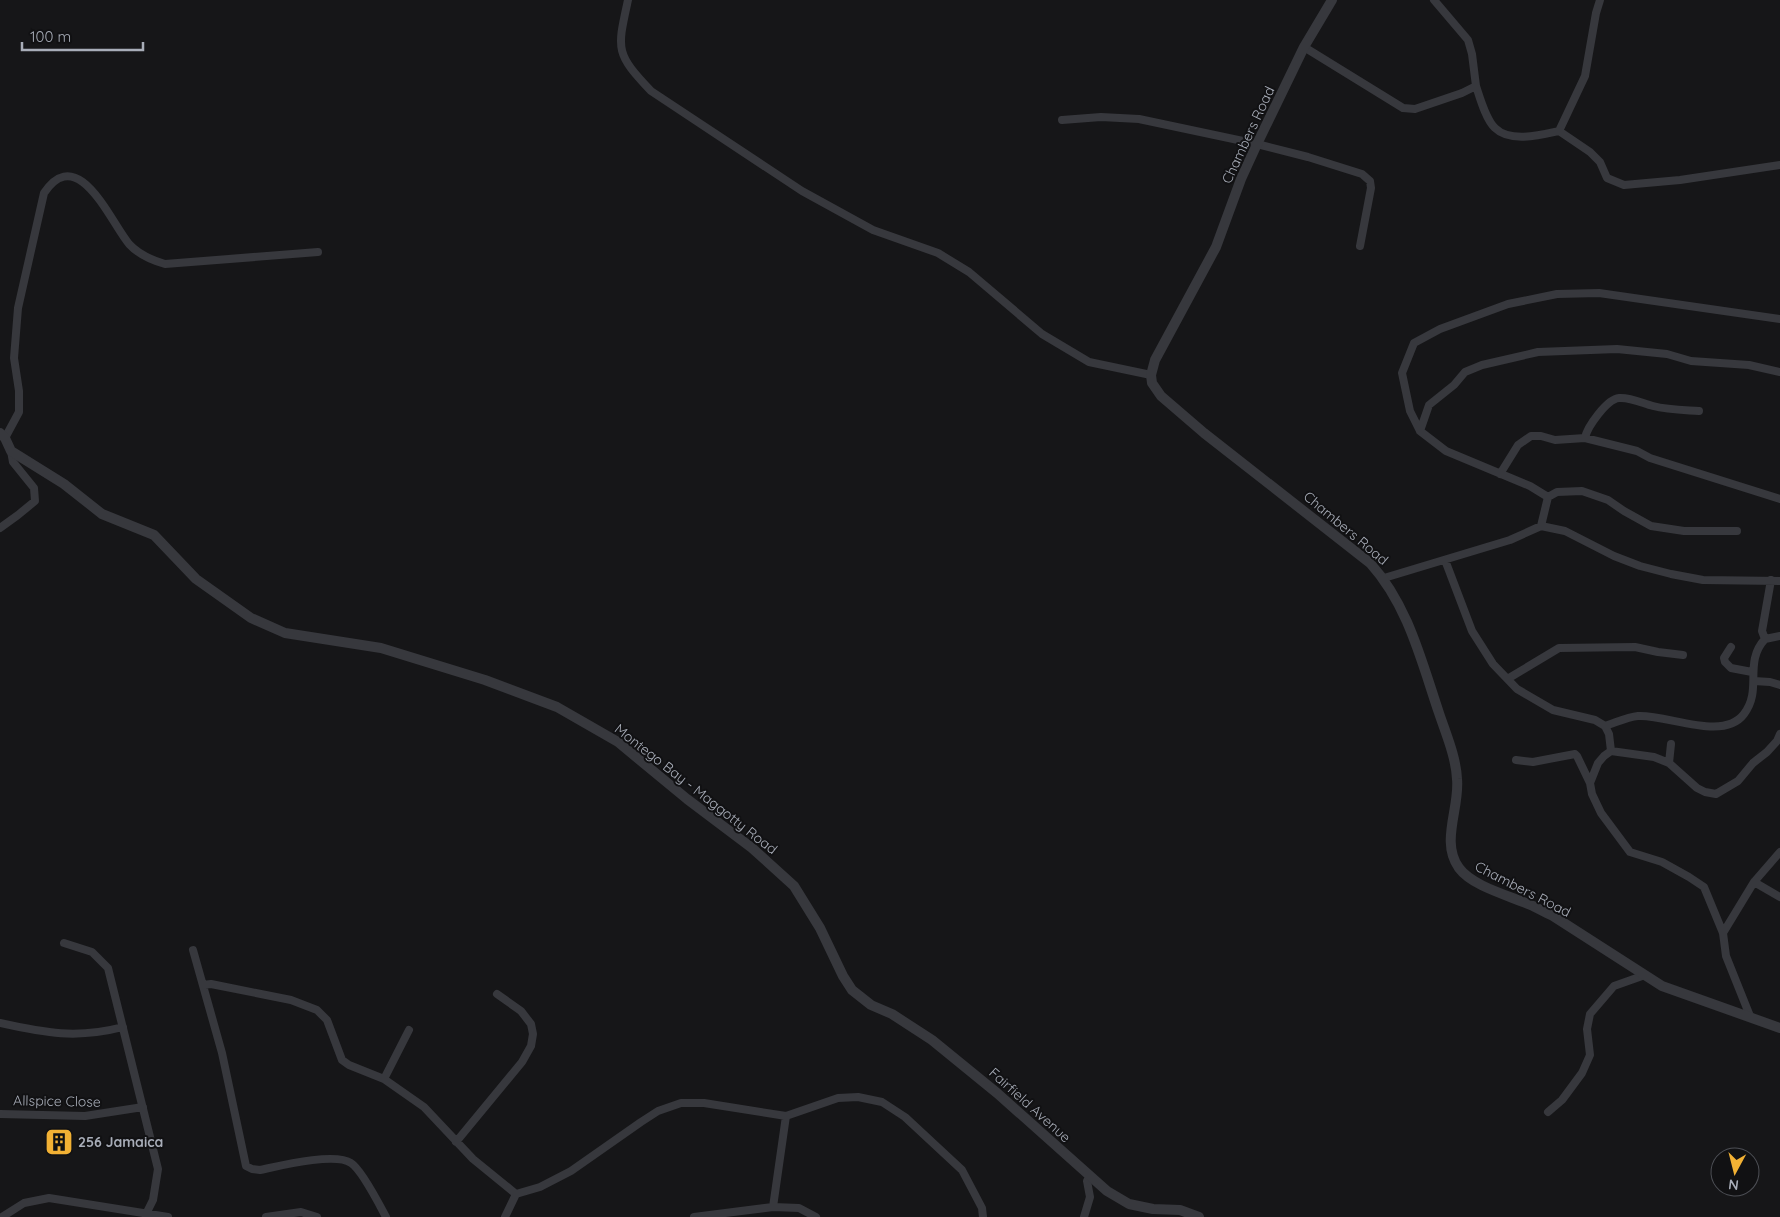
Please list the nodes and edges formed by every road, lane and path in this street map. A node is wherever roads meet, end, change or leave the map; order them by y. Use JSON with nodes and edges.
{"nodes":[{"id":1,"x":628,"y":0,"type":"edge"},
{"id":2,"x":1332,"y":0,"type":"edge"},
{"id":3,"x":1434,"y":0,"type":"edge"},
{"id":4,"x":1600,"y":0,"type":"edge"},
{"id":5,"x":1304,"y":47,"type":"junction"},
{"id":6,"x":1476,"y":86,"type":"junction"},
{"id":7,"x":1062,"y":120,"type":"dead end"},
{"id":8,"x":1558,"y":131,"type":"junction"},
{"id":9,"x":1257,"y":144,"type":"junction"},
{"id":10,"x":1780,"y":166,"type":"edge"},
{"id":11,"x":1360,"y":246,"type":"dead end"},
{"id":12,"x":318,"y":252,"type":"dead end"},
{"id":13,"x":1780,"y":319,"type":"edge"},
{"id":14,"x":1780,"y":372,"type":"edge"},
{"id":15,"x":1151,"y":375,"type":"junction"},
{"id":16,"x":1699,"y":411,"type":"dead end"},
{"id":17,"x":1420,"y":431,"type":"junction"},
{"id":18,"x":2,"y":436,"type":"edge"},
{"id":19,"x":1585,"y":438,"type":"junction"},
{"id":20,"x":11,"y":451,"type":"junction"},
{"id":21,"x":1500,"y":474,"type":"junction"},
{"id":22,"x":1548,"y":498,"type":"junction"},
{"id":23,"x":1780,"y":499,"type":"edge"},
{"id":24,"x":1541,"y":526,"type":"junction"},
{"id":25,"x":0,"y":528,"type":"edge"},
{"id":26,"x":1737,"y":531,"type":"dead end"},
{"id":27,"x":1445,"y":560,"type":"junction"},
{"id":28,"x":1384,"y":578,"type":"junction"},
{"id":29,"x":1771,"y":580,"type":"junction"},
{"id":30,"x":1780,"y":581,"type":"edge"},
{"id":31,"x":1780,"y":636,"type":"edge"},
{"id":32,"x":1765,"y":639,"type":"junction"},
{"id":33,"x":1731,"y":647,"type":"dead end"},
{"id":34,"x":1683,"y":655,"type":"dead end"},
{"id":35,"x":1752,"y":672,"type":"junction"},
{"id":36,"x":1509,"y":678,"type":"junction"},
{"id":37,"x":1754,"y":681,"type":"junction"},
{"id":38,"x":1780,"y":685,"type":"edge"},
{"id":39,"x":1605,"y":726,"type":"junction"},
{"id":40,"x":1780,"y":734,"type":"edge"},
{"id":41,"x":1671,"y":744,"type":"dead end"},
{"id":42,"x":1611,"y":752,"type":"junction"},
{"id":43,"x":1516,"y":760,"type":"dead end"},
{"id":44,"x":1669,"y":763,"type":"junction"},
{"id":45,"x":1590,"y":783,"type":"junction"},
{"id":46,"x":1780,"y":852,"type":"edge"},
{"id":47,"x":1754,"y":882,"type":"junction"},
{"id":48,"x":1780,"y":897,"type":"edge"},
{"id":49,"x":1723,"y":933,"type":"junction"},
{"id":50,"x":64,"y":943,"type":"dead end"},
{"id":51,"x":194,"y":950,"type":"dead end"},
{"id":52,"x":1645,"y":975,"type":"junction"},
{"id":53,"x":203,"y":985,"type":"junction"},
{"id":54,"x":852,"y":990,"type":"joint"},
{"id":55,"x":498,"y":994,"type":"dead end"},
{"id":56,"x":1750,"y":1016,"type":"junction"},
{"id":57,"x":0,"y":1023,"type":"edge"},
{"id":58,"x":123,"y":1027,"type":"junction"},
{"id":59,"x":1780,"y":1028,"type":"edge"},
{"id":60,"x":409,"y":1030,"type":"dead end"},
{"id":61,"x":384,"y":1079,"type":"junction"},
{"id":62,"x":143,"y":1108,"type":"junction"},
{"id":63,"x":1548,"y":1112,"type":"dead end"},
{"id":64,"x":0,"y":1114,"type":"edge"},
{"id":65,"x":786,"y":1116,"type":"junction"},
{"id":66,"x":456,"y":1142,"type":"junction"},
{"id":67,"x":1090,"y":1177,"type":"junction"},
{"id":68,"x":516,"y":1194,"type":"junction"},
{"id":69,"x":773,"y":1207,"type":"junction"},
{"id":70,"x":112,"y":1213,"type":"edge"},
{"id":71,"x":146,"y":1214,"type":"junction"},
{"id":72,"x":2,"y":1217,"type":"edge"},
{"id":73,"x":168,"y":1217,"type":"edge"},
{"id":74,"x":266,"y":1217,"type":"edge"},
{"id":75,"x":317,"y":1217,"type":"edge"},
{"id":76,"x":386,"y":1217,"type":"edge"},
{"id":77,"x":505,"y":1217,"type":"edge"},
{"id":78,"x":694,"y":1217,"type":"edge"},
{"id":79,"x":816,"y":1217,"type":"edge"},
{"id":80,"x":983,"y":1217,"type":"edge"},
{"id":81,"x":1084,"y":1217,"type":"edge"},
{"id":82,"x":1199,"y":1217,"type":"edge"}],
"edges":[{"from":1,"to":15,"type":"street"},
{"from":2,"to":5,"type":"street","name":"Chambers Road"},
{"from":3,"to":6,"type":"street"},
{"from":4,"to":8,"type":"street"},
{"from":5,"to":6,"type":"street"},
{"from":5,"to":9,"type":"street","name":"Chambers Road"},
{"from":6,"to":8,"type":"street"},
{"from":7,"to":9,"type":"street"},
{"from":8,"to":10,"type":"street"},
{"from":9,"to":11,"type":"street"},
{"from":9,"to":15,"type":"street","name":"Chambers Road"},
{"from":12,"to":18,"type":"street"},
{"from":13,"to":17,"type":"street"},
{"from":14,"to":17,"type":"street"},
{"from":15,"to":28,"type":"street","name":"Chambers Road"},
{"from":16,"to":19,"type":"street"},
{"from":17,"to":21,"type":"street"},
{"from":18,"to":20,"type":"street"},
{"from":19,"to":21,"type":"street"},
{"from":19,"to":23,"type":"street"},
{"from":20,"to":25,"type":"street"},
{"from":20,"to":54,"type":"street","name":"Montego Bay - Maggotty Road"},
{"from":21,"to":22,"type":"street"},
{"from":22,"to":24,"type":"street"},
{"from":22,"to":26,"type":"street"},
{"from":24,"to":27,"type":"street"},
{"from":24,"to":29,"type":"street"},
{"from":27,"to":28,"type":"street"},
{"from":27,"to":36,"type":"street"},
{"from":28,"to":52,"type":"street","name":"Chambers Road"},
{"from":29,"to":30,"type":"street"},
{"from":29,"to":32,"type":"street"},
{"from":31,"to":32,"type":"street"},
{"from":32,"to":35,"type":"street"},
{"from":33,"to":35,"type":"street"},
{"from":34,"to":36,"type":"street"},
{"from":35,"to":37,"type":"street"},
{"from":36,"to":39,"type":"street"},
{"from":37,"to":38,"type":"street"},
{"from":37,"to":39,"type":"street"},
{"from":39,"to":42,"type":"street"},
{"from":40,"to":44,"type":"street"},
{"from":41,"to":44,"type":"street"},
{"from":42,"to":44,"type":"street"},
{"from":42,"to":45,"type":"street"},
{"from":43,"to":45,"type":"street"},
{"from":45,"to":49,"type":"street"},
{"from":46,"to":47,"type":"street"},
{"from":47,"to":48,"type":"street"},
{"from":47,"to":49,"type":"street"},
{"from":49,"to":56,"type":"street"},
{"from":50,"to":58,"type":"street"},
{"from":51,"to":53,"type":"street"},
{"from":52,"to":56,"type":"street","name":"Chambers Road"},
{"from":52,"to":63,"type":"street"},
{"from":53,"to":61,"type":"street"},
{"from":53,"to":76,"type":"street"},
{"from":54,"to":67,"type":"street","name":"Fairfield Avenue"},
{"from":55,"to":66,"type":"street"},
{"from":56,"to":59,"type":"street","name":"Chambers Road"},
{"from":57,"to":58,"type":"street"},
{"from":58,"to":62,"type":"street"},
{"from":60,"to":61,"type":"street"},
{"from":61,"to":66,"type":"street"},
{"from":62,"to":64,"type":"street","name":"Allspice Close"},
{"from":62,"to":71,"type":"street"},
{"from":65,"to":68,"type":"street"},
{"from":65,"to":69,"type":"street"},
{"from":65,"to":80,"type":"street"},
{"from":66,"to":68,"type":"street"},
{"from":67,"to":81,"type":"street"},
{"from":67,"to":82,"type":"street","name":"Fairfield Avenue"},
{"from":68,"to":77,"type":"street"},
{"from":69,"to":78,"type":"street"},
{"from":69,"to":79,"type":"street"},
{"from":70,"to":71,"type":"street"},
{"from":70,"to":72,"type":"street"},
{"from":71,"to":73,"type":"street"},
{"from":74,"to":75,"type":"street"}]}
